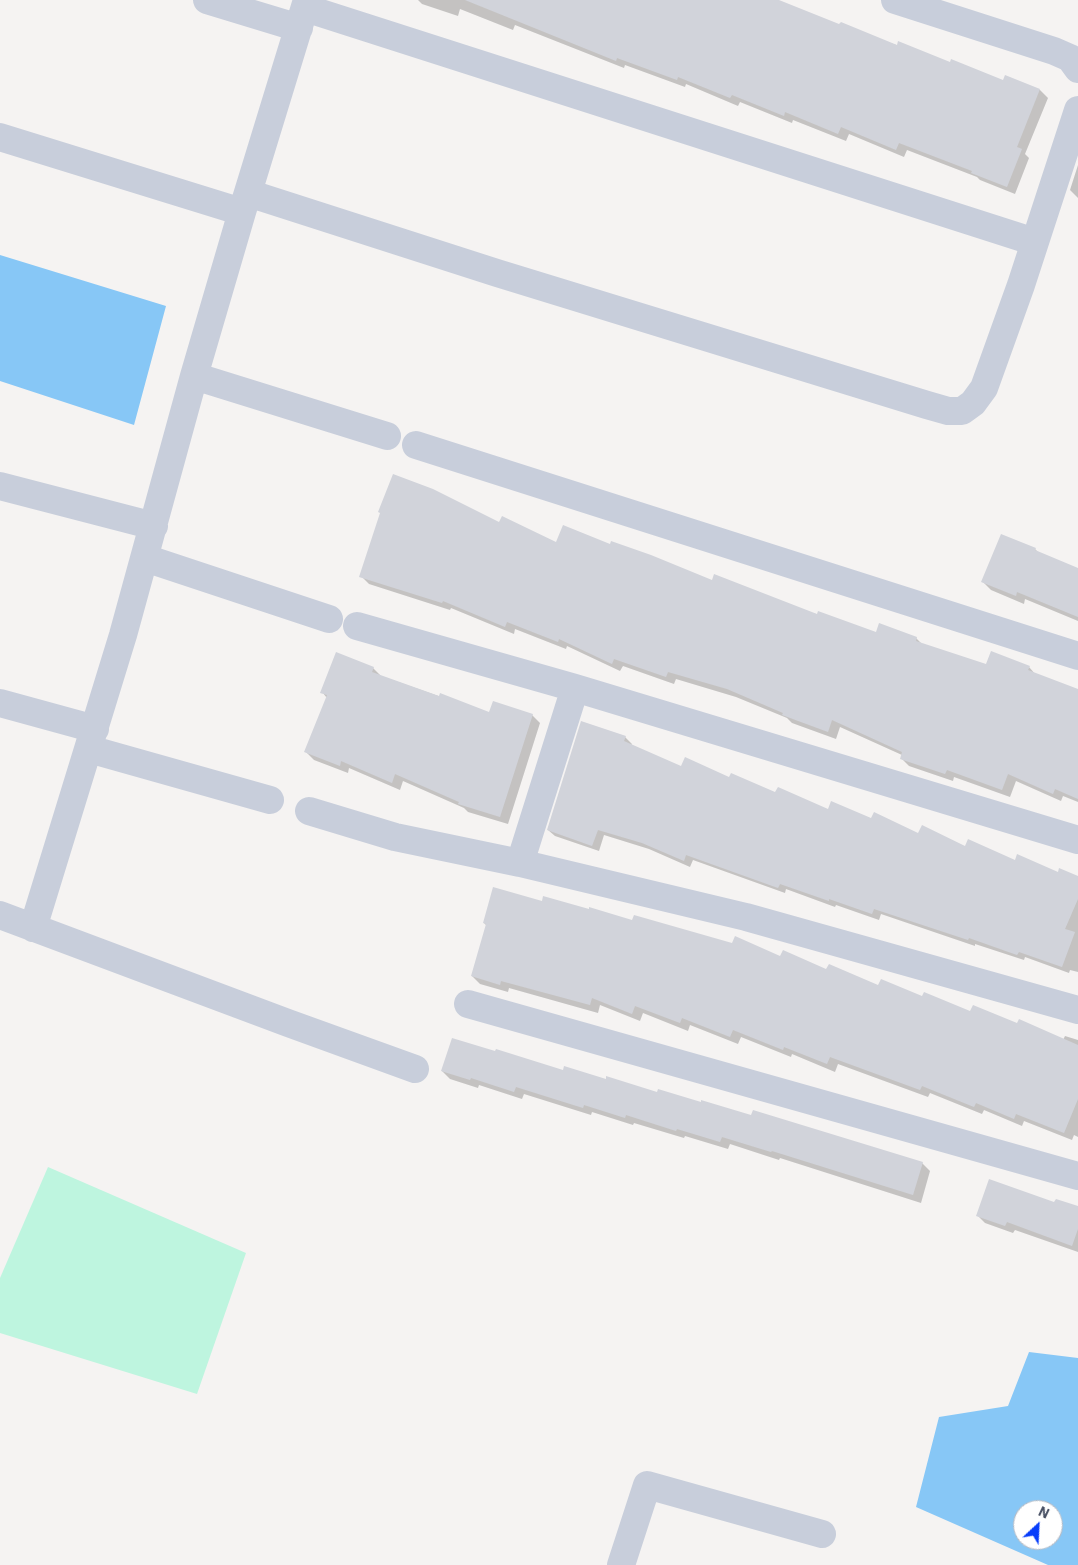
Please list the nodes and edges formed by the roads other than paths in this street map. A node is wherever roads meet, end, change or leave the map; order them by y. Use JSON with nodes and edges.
{"nodes":[{"id":1,"x":207,"y":0,"type":"edge"},
{"id":2,"x":895,"y":0,"type":"edge"},
{"id":3,"x":304,"y":12,"type":"edge"},
{"id":4,"x":1078,"y":69,"type":"edge"},
{"id":5,"x":1078,"y":110,"type":"edge"},
{"id":6,"x":0,"y":137,"type":"edge"},
{"id":7,"x":245,"y":202,"type":"junction"},
{"id":8,"x":1035,"y":242,"type":"junction"},
{"id":9,"x":194,"y":376,"type":"junction"},
{"id":10,"x":387,"y":436,"type":"dead end"},
{"id":11,"x":416,"y":445,"type":"dead end"},
{"id":12,"x":0,"y":486,"type":"edge"},
{"id":13,"x":154,"y":526,"type":"junction"},
{"id":14,"x":145,"y":558,"type":"junction"},
{"id":15,"x":329,"y":619,"type":"dead end"},
{"id":16,"x":357,"y":626,"type":"dead end"},
{"id":17,"x":1078,"y":656,"type":"edge"},
{"id":18,"x":575,"y":688,"type":"junction"},
{"id":19,"x":0,"y":703,"type":"edge"},
{"id":20,"x":92,"y":739,"type":"junction"},
{"id":21,"x":270,"y":800,"type":"dead end"},
{"id":22,"x":308,"y":811,"type":"dead end"},
{"id":23,"x":1078,"y":840,"type":"edge"},
{"id":24,"x":520,"y":863,"type":"junction"},
{"id":25,"x":0,"y":915,"type":"edge"},
{"id":26,"x":33,"y":928,"type":"junction"},
{"id":27,"x":468,"y":1004,"type":"dead end"},
{"id":28,"x":1078,"y":1010,"type":"edge"},
{"id":29,"x":416,"y":1069,"type":"dead end"},
{"id":30,"x":1078,"y":1176,"type":"edge"},
{"id":31,"x":822,"y":1534,"type":"dead end"},
{"id":32,"x":621,"y":1565,"type":"edge"}],
"edges":[{"from":1,"to":3,"type":"street"},
{"from":2,"to":4,"type":"street"},
{"from":3,"to":7,"type":"street"},
{"from":3,"to":8,"type":"street"},
{"from":5,"to":8,"type":"street"},
{"from":6,"to":7,"type":"street"},
{"from":7,"to":8,"type":"street"},
{"from":7,"to":9,"type":"street"},
{"from":9,"to":10,"type":"street"},
{"from":9,"to":13,"type":"street"},
{"from":11,"to":17,"type":"street"},
{"from":12,"to":13,"type":"street"},
{"from":13,"to":14,"type":"street"},
{"from":14,"to":15,"type":"street"},
{"from":14,"to":20,"type":"street"},
{"from":16,"to":18,"type":"street"},
{"from":18,"to":23,"type":"street"},
{"from":18,"to":24,"type":"street"},
{"from":19,"to":20,"type":"street"},
{"from":20,"to":21,"type":"street"},
{"from":20,"to":26,"type":"street"},
{"from":22,"to":24,"type":"street"},
{"from":24,"to":28,"type":"street"},
{"from":25,"to":26,"type":"street"},
{"from":26,"to":29,"type":"street"},
{"from":27,"to":30,"type":"street"},
{"from":31,"to":32,"type":"street"}]}
